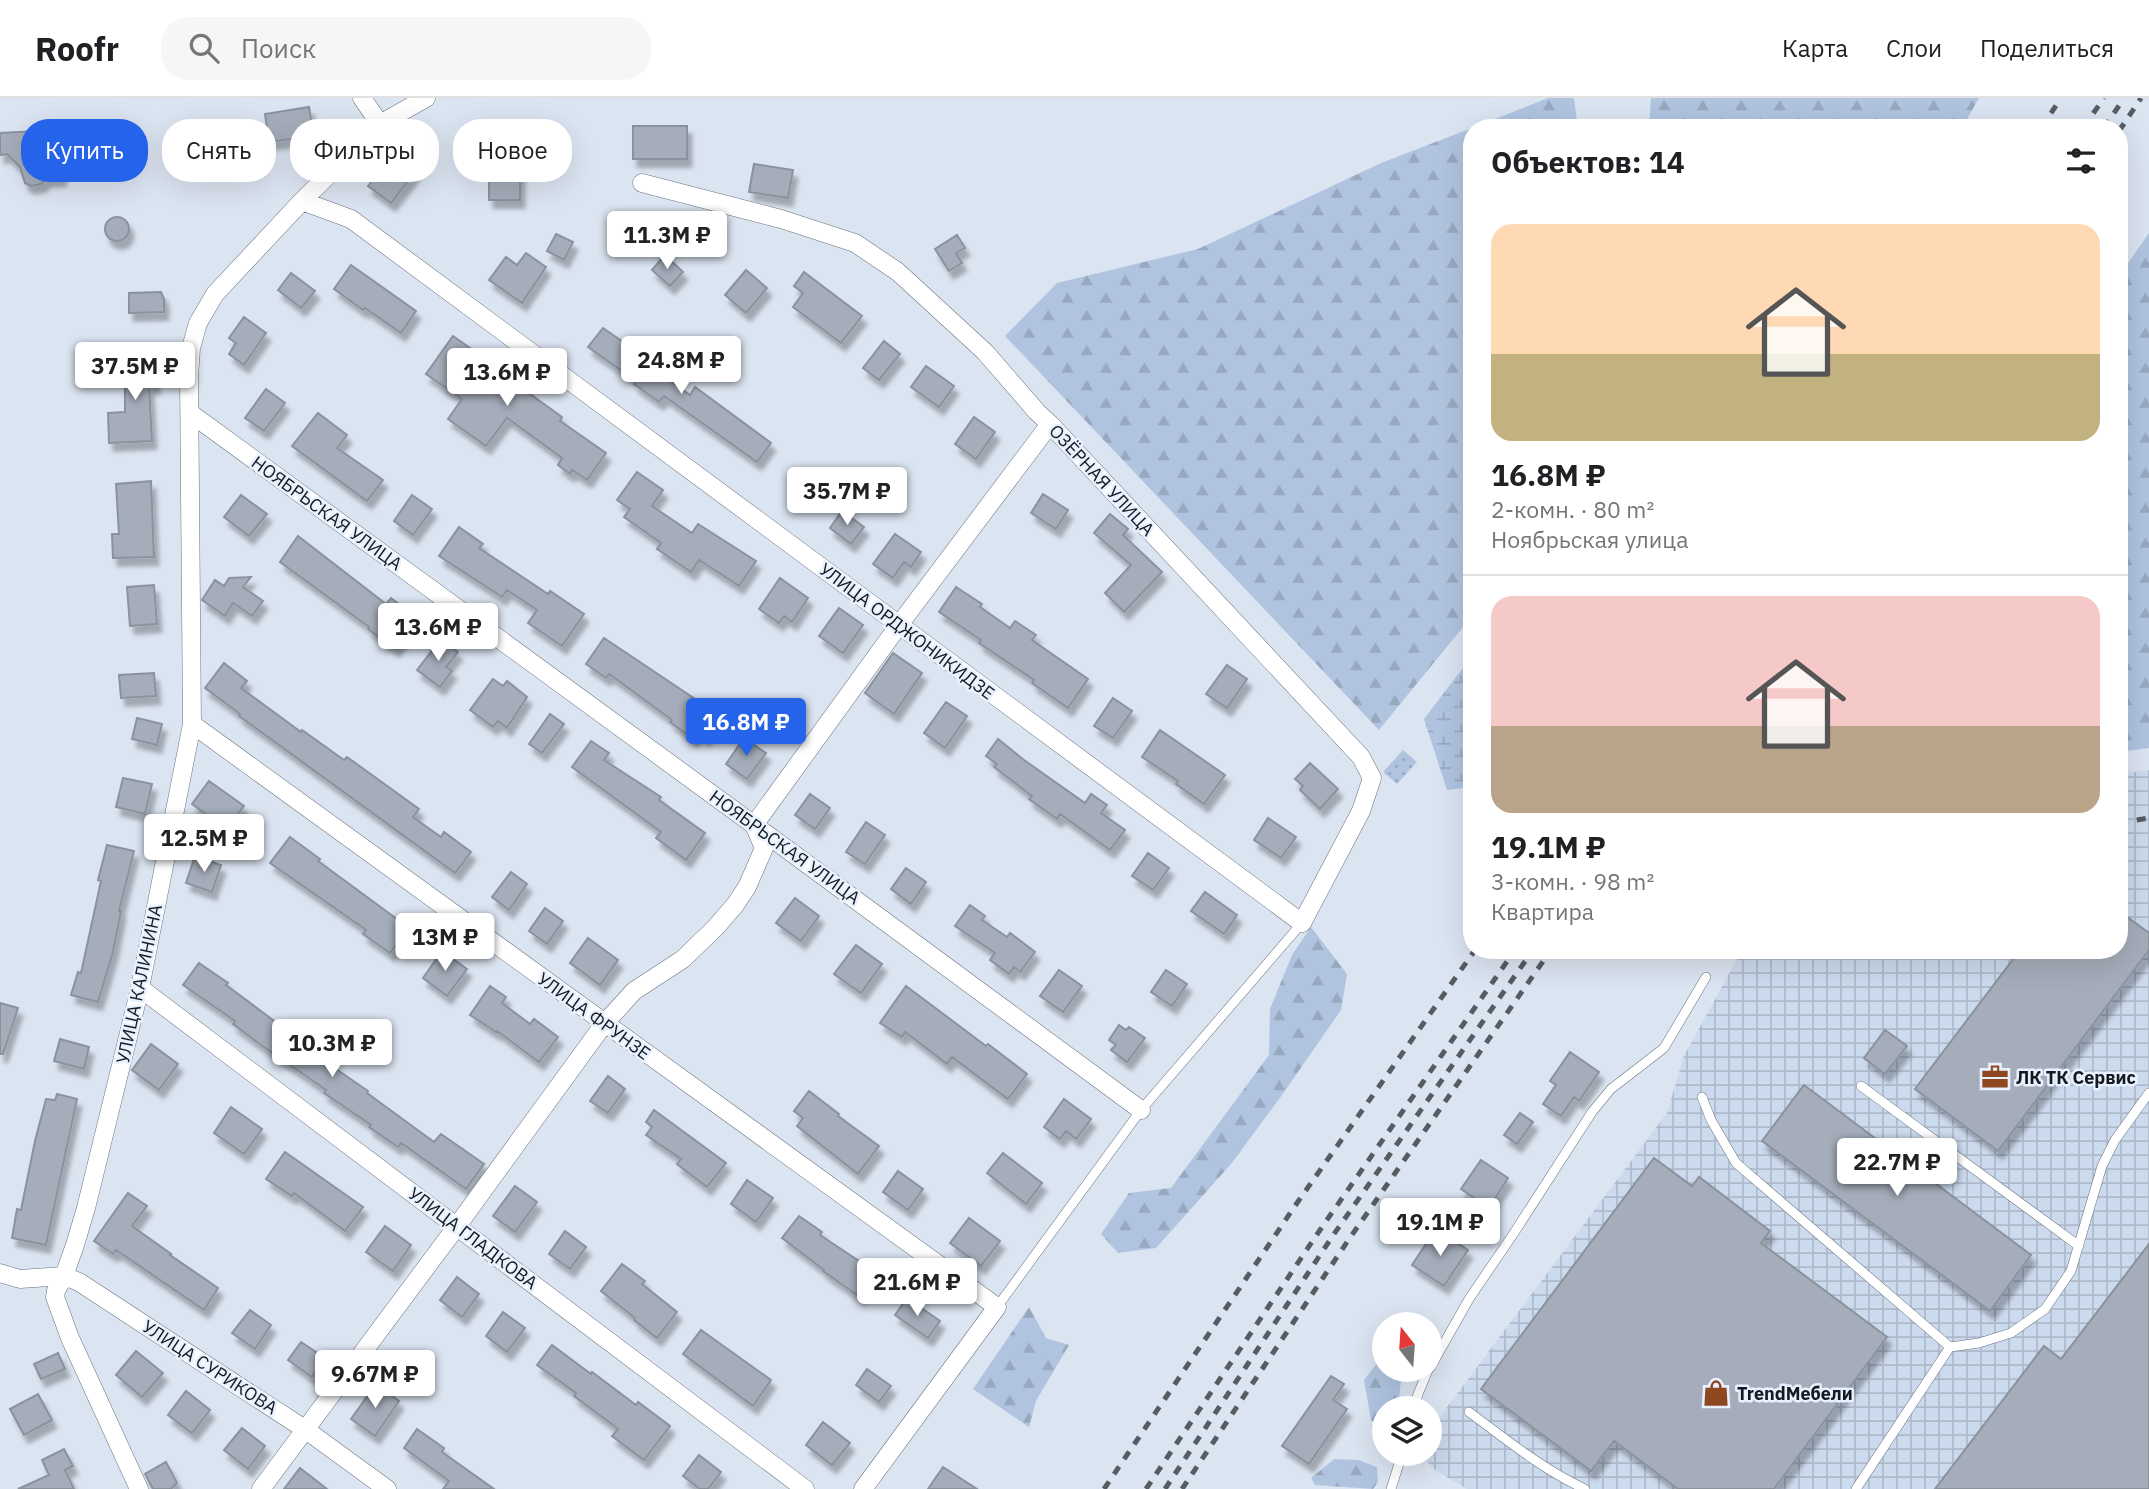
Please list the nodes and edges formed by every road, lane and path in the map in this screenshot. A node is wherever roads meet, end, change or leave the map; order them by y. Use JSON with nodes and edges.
{"nodes":[{"id":1,"x":362,"y":98,"type":"edge"},
{"id":2,"x":426,"y":98,"type":"edge"},
{"id":3,"x":377,"y":119,"type":"edge"},
{"id":4,"x":389,"y":119,"type":"edge"},
{"id":5,"x":321,"y":182,"type":"edge"},
{"id":6,"x":642,"y":183,"type":"dead end"},
{"id":7,"x":302,"y":201,"type":"junction"},
{"id":8,"x":190,"y":413,"type":"junction"},
{"id":9,"x":1051,"y":424,"type":"junction"},
{"id":10,"x":899,"y":625,"type":"junction"},
{"id":11,"x":192,"y":724,"type":"junction"},
{"id":12,"x":754,"y":825,"type":"junction"},
{"id":13,"x":1302,"y":923,"type":"junction"},
{"id":14,"x":1706,"y":977,"type":"dead end"},
{"id":15,"x":140,"y":988,"type":"junction"},
{"id":16,"x":604,"y":1024,"type":"junction"},
{"id":17,"x":1861,"y":1086,"type":"dead end"},
{"id":18,"x":2149,"y":1093,"type":"edge"},
{"id":19,"x":1702,"y":1097,"type":"dead end"},
{"id":20,"x":1141,"y":1110,"type":"junction"},
{"id":21,"x":457,"y":1226,"type":"junction"},
{"id":22,"x":2079,"y":1246,"type":"junction"},
{"id":23,"x":0,"y":1273,"type":"edge"},
{"id":24,"x":64,"y":1276,"type":"junction"},
{"id":25,"x":997,"y":1307,"type":"junction"},
{"id":26,"x":1442,"y":1346,"type":"edge"},
{"id":27,"x":1950,"y":1347,"type":"junction"},
{"id":28,"x":1469,"y":1412,"type":"dead end"},
{"id":29,"x":306,"y":1430,"type":"junction"},
{"id":30,"x":1398,"y":1466,"type":"edge"},
{"id":31,"x":139,"y":1489,"type":"edge"},
{"id":32,"x":261,"y":1489,"type":"edge"},
{"id":33,"x":387,"y":1489,"type":"edge"},
{"id":34,"x":806,"y":1489,"type":"edge"},
{"id":35,"x":863,"y":1489,"type":"edge"},
{"id":36,"x":1391,"y":1489,"type":"edge"},
{"id":37,"x":1585,"y":1489,"type":"edge"},
{"id":38,"x":1857,"y":1489,"type":"edge"}],
"edges":[{"from":1,"to":3,"type":"street"},
{"from":2,"to":4,"type":"street","name":"УЛИЦА КАЛИНИНА"},
{"from":5,"to":7,"type":"street","name":"УЛИЦА КАЛИНИНА"},
{"from":6,"to":9,"type":"street","name":"ОЗЁРНАЯ УЛИЦА"},
{"from":7,"to":8,"type":"street","name":"УЛИЦА КАЛИНИНА"},
{"from":7,"to":10,"type":"street","name":"УЛИЦА ОРДЖОНИКИДЗЕ"},
{"from":8,"to":11,"type":"street","name":"УЛИЦА КАЛИНИНА"},
{"from":8,"to":12,"type":"street","name":"НОЯБРЬСКАЯ УЛИЦА"},
{"from":9,"to":10,"type":"street"},
{"from":9,"to":13,"type":"street","name":"ОЗЁРНАЯ УЛИЦА"},
{"from":10,"to":12,"type":"street"},
{"from":10,"to":13,"type":"street","name":"УЛИЦА ОРДЖОНИКИДЗЕ"},
{"from":11,"to":15,"type":"street","name":"УЛИЦА КАЛИНИНА"},
{"from":11,"to":16,"type":"street","name":"УЛИЦА ФРУНЗЕ"},
{"from":12,"to":16,"type":"street"},
{"from":12,"to":20,"type":"street","name":"НОЯБРЬСКАЯ УЛИЦА"},
{"from":13,"to":20,"type":"lane"},
{"from":14,"to":26,"type":"lane"},
{"from":15,"to":21,"type":"street","name":"УЛИЦА ГЛАДКОВА"},
{"from":15,"to":24,"type":"street","name":"УЛИЦА КАЛИНИНА"},
{"from":16,"to":21,"type":"street"},
{"from":16,"to":25,"type":"street","name":"УЛИЦА ФРУНЗЕ"},
{"from":17,"to":22,"type":"lane"},
{"from":18,"to":22,"type":"lane"},
{"from":19,"to":27,"type":"lane"},
{"from":20,"to":25,"type":"lane"},
{"from":21,"to":29,"type":"street"},
{"from":21,"to":34,"type":"street","name":"УЛИЦА ГЛАДКОВА"},
{"from":22,"to":27,"type":"lane"},
{"from":23,"to":24,"type":"street"},
{"from":24,"to":29,"type":"street","name":"УЛИЦА СУРИКОВА"},
{"from":24,"to":31,"type":"street","name":"УЛИЦА КАЛИНИНА"},
{"from":25,"to":35,"type":"street"},
{"from":27,"to":38,"type":"lane"},
{"from":28,"to":37,"type":"lane"},
{"from":29,"to":32,"type":"street"},
{"from":29,"to":33,"type":"street","name":"УЛИЦА СУРИКОВА"},
{"from":30,"to":36,"type":"lane"}]}
